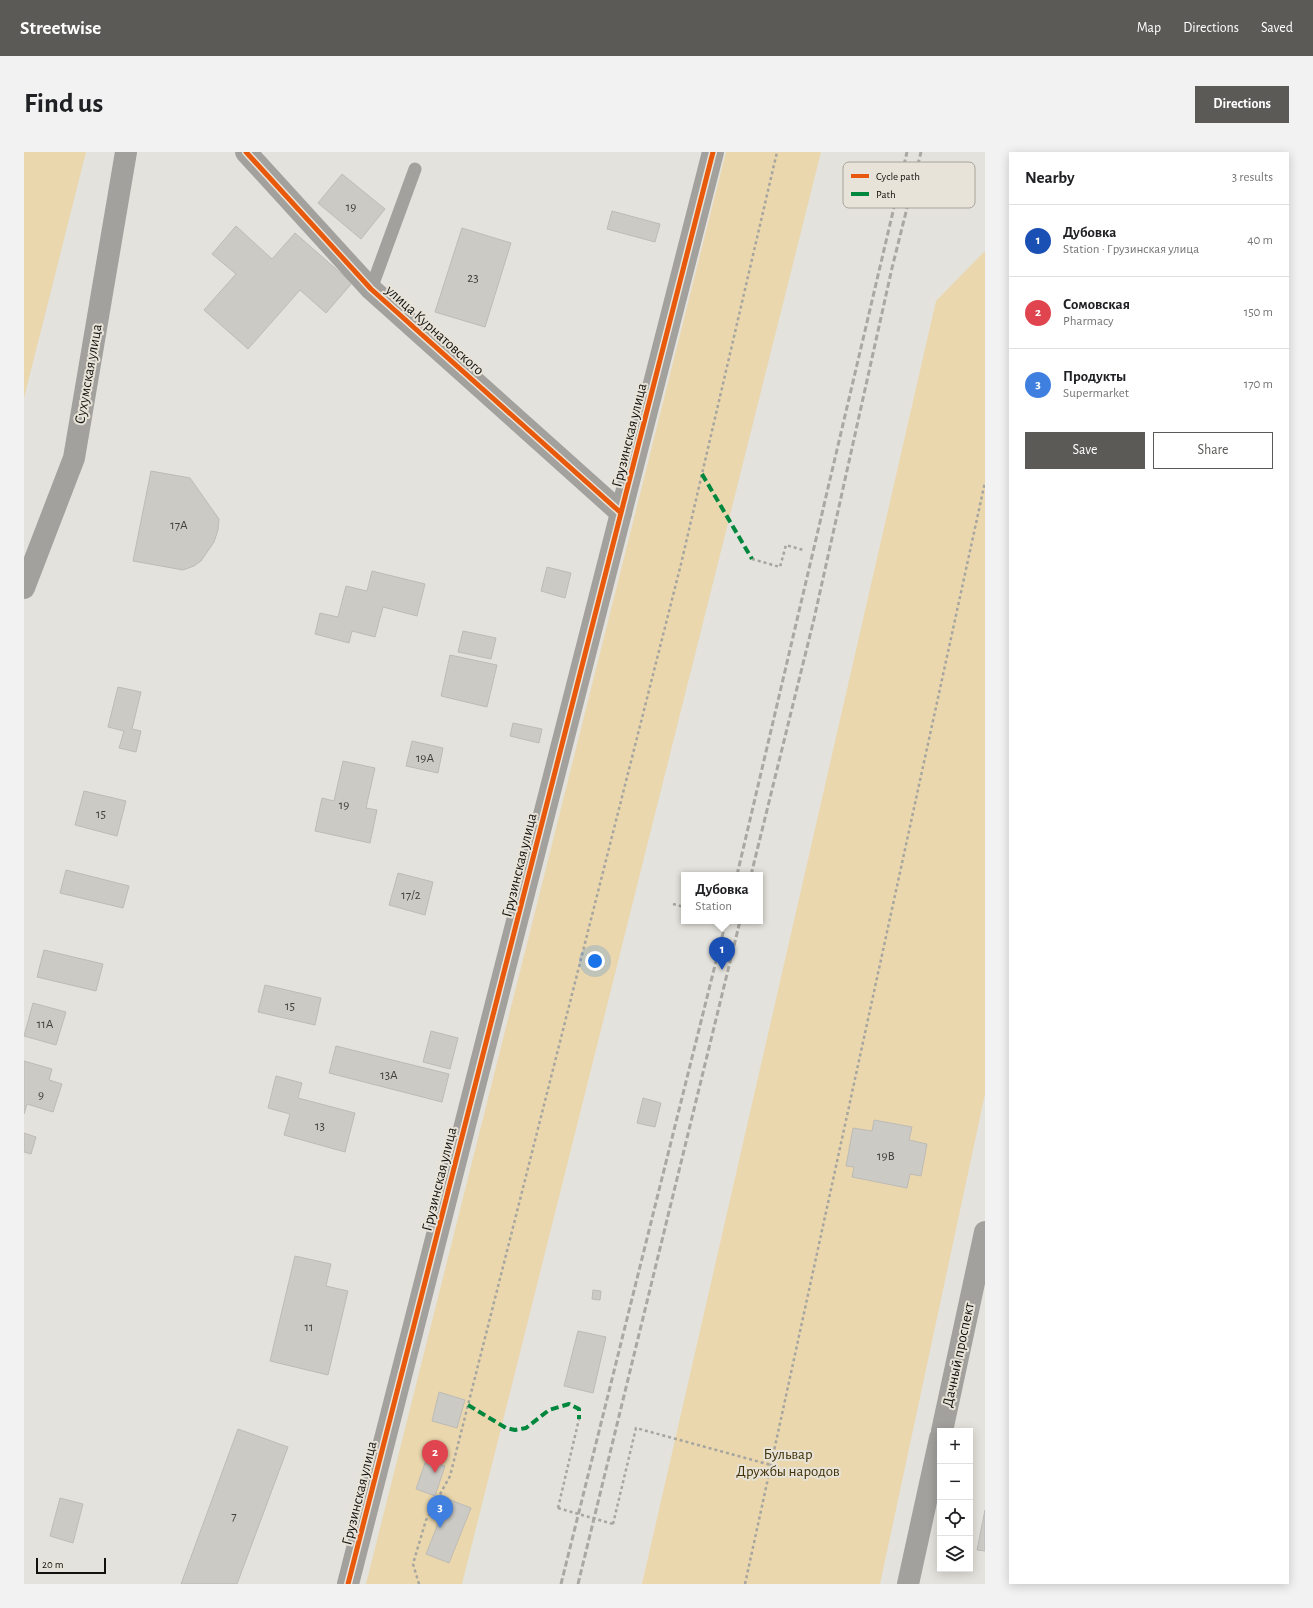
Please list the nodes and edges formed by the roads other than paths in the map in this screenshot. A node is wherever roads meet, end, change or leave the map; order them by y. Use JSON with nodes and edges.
{"nodes":[{"id":1,"x":126,"y":152,"type":"edge"},
{"id":2,"x":246,"y":152,"type":"edge"},
{"id":3,"x":713,"y":152,"type":"edge"},
{"id":4,"x":415,"y":169,"type":"dead end"},
{"id":5,"x":371,"y":289,"type":"junction"},
{"id":6,"x":621,"y":513,"type":"junction"},
{"id":7,"x":24,"y":588,"type":"edge"},
{"id":8,"x":985,"y":1232,"type":"edge"},
{"id":9,"x":943,"y":1428,"type":"edge"},
{"id":10,"x":937,"y":1452,"type":"edge"},
{"id":11,"x":348,"y":1584,"type":"edge"},
{"id":12,"x":908,"y":1584,"type":"edge"}],
"edges":[{"from":1,"to":7,"type":"street","name":"Сухумская улица"},
{"from":2,"to":5,"type":"street","name":"улица Курнатовского"},
{"from":3,"to":6,"type":"street","name":"Грузинская улица"},
{"from":4,"to":5,"type":"lane"},
{"from":5,"to":6,"type":"street","name":"улица Курнатовского"},
{"from":6,"to":11,"type":"street","name":"Грузинская улица"},
{"from":8,"to":9,"type":"street","name":"Дачный проспект"},
{"from":10,"to":12,"type":"street"}]}
